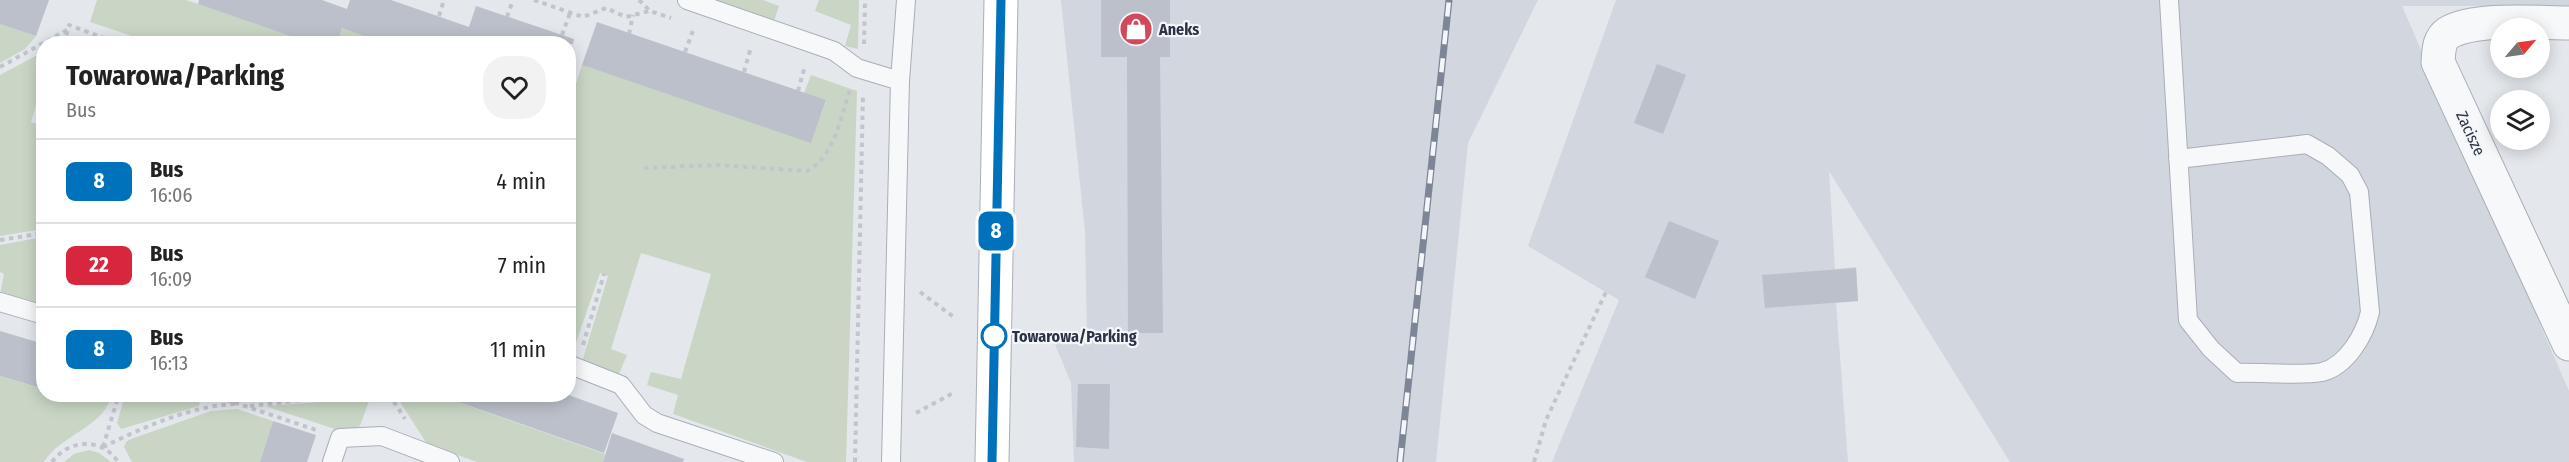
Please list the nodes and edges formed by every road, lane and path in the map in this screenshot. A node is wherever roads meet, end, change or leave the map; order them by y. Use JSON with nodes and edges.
{"nodes":[{"id":1,"x":444,"y":0,"type":"edge"},
{"id":2,"x":513,"y":0,"type":"edge"},
{"id":3,"x":534,"y":0,"type":"edge"},
{"id":4,"x":687,"y":0,"type":"edge"},
{"id":5,"x":865,"y":0,"type":"edge"},
{"id":6,"x":906,"y":0,"type":"edge"},
{"id":7,"x":1001,"y":0,"type":"edge"},
{"id":8,"x":2169,"y":0,"type":"edge"},
{"id":9,"x":650,"y":11,"type":"dead end"},
{"id":10,"x":570,"y":13,"type":"junction"},
{"id":11,"x":633,"y":15,"type":"junction"},
{"id":12,"x":438,"y":16,"type":"dead end"},
{"id":13,"x":507,"y":17,"type":"dead end"},
{"id":14,"x":2569,"y":23,"type":"edge"},
{"id":15,"x":694,"y":26,"type":"dead end"},
{"id":16,"x":67,"y":30,"type":"junction"},
{"id":17,"x":629,"y":34,"type":"dead end"},
{"id":18,"x":562,"y":35,"type":"dead end"},
{"id":19,"x":56,"y":36,"type":"edge"},
{"id":20,"x":66,"y":36,"type":"edge"},
{"id":21,"x":99,"y":36,"type":"edge"},
{"id":22,"x":751,"y":46,"type":"dead end"},
{"id":23,"x":36,"y":47,"type":"edge"},
{"id":24,"x":685,"y":52,"type":"dead end"},
{"id":25,"x":806,"y":65,"type":"dead end"},
{"id":26,"x":0,"y":67,"type":"edge"},
{"id":27,"x":861,"y":70,"type":"junction"},
{"id":28,"x":744,"y":72,"type":"dead end"},
{"id":29,"x":900,"y":81,"type":"junction"},
{"id":30,"x":798,"y":91,"type":"dead end"},
{"id":31,"x":2178,"y":159,"type":"junction"},
{"id":32,"x":645,"y":168,"type":"dead end"},
{"id":33,"x":36,"y":234,"type":"edge"},
{"id":34,"x":0,"y":240,"type":"edge"},
{"id":35,"x":604,"y":274,"type":"dead end"},
{"id":36,"x":897,"y":276,"type":"junction"},
{"id":37,"x":1606,"y":292,"type":"dead end"},
{"id":38,"x":0,"y":302,"type":"edge"},
{"id":39,"x":36,"y":313,"type":"edge"},
{"id":40,"x":956,"y":318,"type":"dead end"},
{"id":41,"x":2569,"y":344,"type":"edge"},
{"id":42,"x":583,"y":345,"type":"dead end"},
{"id":43,"x":576,"y":367,"type":"edge"},
{"id":44,"x":956,"y":392,"type":"dead end"},
{"id":45,"x":117,"y":402,"type":"edge"},
{"id":46,"x":232,"y":402,"type":"edge"},
{"id":47,"x":283,"y":402,"type":"edge"},
{"id":48,"x":238,"y":404,"type":"junction"},
{"id":49,"x":247,"y":406,"type":"junction"},
{"id":50,"x":892,"y":427,"type":"junction"},
{"id":51,"x":340,"y":438,"type":"junction"},
{"id":52,"x":103,"y":447,"type":"junction"},
{"id":53,"x":52,"y":462,"type":"edge"},
{"id":54,"x":118,"y":462,"type":"edge"},
{"id":55,"x":332,"y":462,"type":"edge"},
{"id":56,"x":450,"y":462,"type":"edge"},
{"id":57,"x":774,"y":462,"type":"edge"},
{"id":58,"x":855,"y":462,"type":"edge"},
{"id":59,"x":891,"y":462,"type":"edge"},
{"id":60,"x":992,"y":462,"type":"edge"},
{"id":61,"x":1534,"y":462,"type":"edge"}],
"edges":[{"from":1,"to":12,"type":"path"},
{"from":2,"to":13,"type":"path"},
{"from":3,"to":10,"type":"path"},
{"from":4,"to":27,"type":"lane"},
{"from":5,"to":27,"type":"path"},
{"from":6,"to":29,"type":"lane"},
{"from":7,"to":60,"type":"main road"},
{"from":8,"to":31,"type":"lane"},
{"from":9,"to":11,"type":"path"},
{"from":10,"to":11,"type":"path"},
{"from":10,"to":18,"type":"path"},
{"from":11,"to":17,"type":"path"},
{"from":14,"to":41,"type":"street","name":"Zacisze"},
{"from":15,"to":24,"type":"path"},
{"from":16,"to":19,"type":"path"},
{"from":16,"to":20,"type":"path"},
{"from":16,"to":21,"type":"path"},
{"from":22,"to":28,"type":"path"},
{"from":23,"to":26,"type":"path"},
{"from":25,"to":30,"type":"path"},
{"from":27,"to":29,"type":"lane"},
{"from":27,"to":32,"type":"path"},
{"from":27,"to":58,"type":"path"},
{"from":29,"to":36,"type":"lane"},
{"from":31,"to":31,"type":"lane"},
{"from":33,"to":34,"type":"path"},
{"from":35,"to":42,"type":"path"},
{"from":36,"to":40,"type":"path"},
{"from":36,"to":50,"type":"lane"},
{"from":37,"to":61,"type":"path"},
{"from":38,"to":39,"type":"lane"},
{"from":43,"to":57,"type":"lane"},
{"from":44,"to":50,"type":"path"},
{"from":45,"to":52,"type":"path"},
{"from":46,"to":48,"type":"path"},
{"from":47,"to":49,"type":"path"},
{"from":48,"to":49,"type":"path"},
{"from":48,"to":52,"type":"path"},
{"from":49,"to":51,"type":"path"},
{"from":50,"to":59,"type":"lane"},
{"from":51,"to":55,"type":"lane"},
{"from":51,"to":56,"type":"lane"},
{"from":52,"to":53,"type":"path"},
{"from":52,"to":54,"type":"path"}]}
